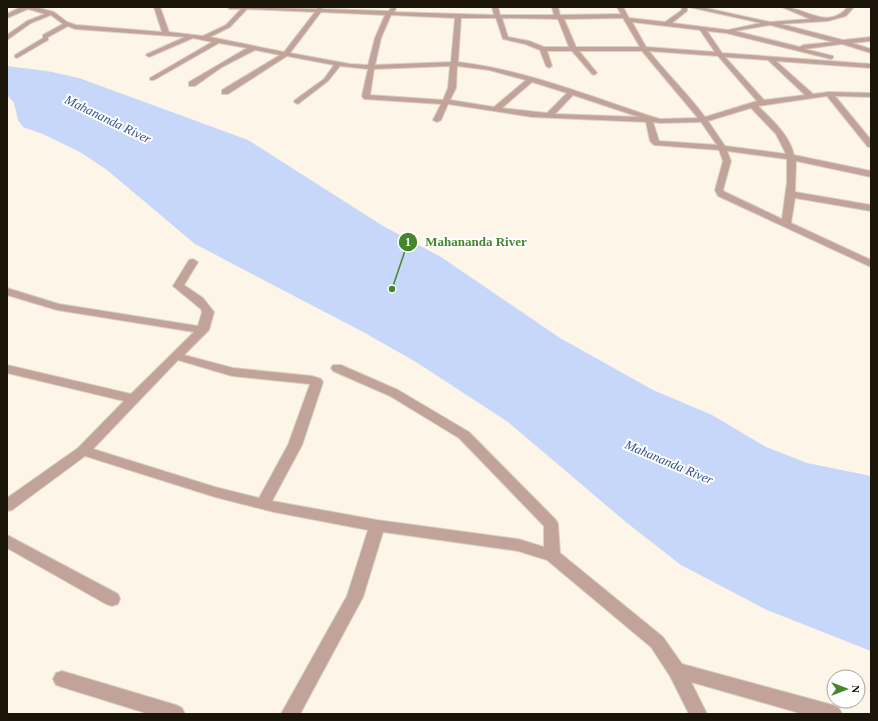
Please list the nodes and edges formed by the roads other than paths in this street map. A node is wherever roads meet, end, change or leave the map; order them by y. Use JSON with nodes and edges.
{"nodes":[{"id":1,"x":28,"y":7,"type":"edge"},
{"id":2,"x":157,"y":7,"type":"edge"},
{"id":3,"x":230,"y":7,"type":"edge"},
{"id":4,"x":396,"y":7,"type":"edge"},
{"id":5,"x":495,"y":7,"type":"edge"},
{"id":6,"x":555,"y":7,"type":"edge"},
{"id":7,"x":620,"y":7,"type":"edge"},
{"id":8,"x":684,"y":7,"type":"edge"},
{"id":9,"x":692,"y":7,"type":"edge"},
{"id":10,"x":785,"y":7,"type":"edge"},
{"id":11,"x":851,"y":7,"type":"edge"},
{"id":12,"x":245,"y":8,"type":"edge"},
{"id":13,"x":320,"y":9,"type":"edge"},
{"id":14,"x":52,"y":13,"type":"junction"},
{"id":15,"x":389,"y":14,"type":"junction"},
{"id":16,"x":7,"y":16,"type":"edge"},
{"id":17,"x":458,"y":16,"type":"junction"},
{"id":18,"x":497,"y":17,"type":"junction"},
{"id":19,"x":558,"y":17,"type":"junction"},
{"id":20,"x":627,"y":18,"type":"junction"},
{"id":21,"x":819,"y":20,"type":"junction"},
{"id":22,"x":68,"y":24,"type":"junction"},
{"id":23,"x":667,"y":24,"type":"junction"},
{"id":24,"x":774,"y":24,"type":"junction"},
{"id":25,"x":702,"y":28,"type":"junction"},
{"id":26,"x":726,"y":31,"type":"junction"},
{"id":27,"x":166,"y":33,"type":"junction"},
{"id":28,"x":192,"y":36,"type":"junction"},
{"id":29,"x":7,"y":38,"type":"edge"},
{"id":30,"x":204,"y":38,"type":"junction"},
{"id":31,"x":871,"y":39,"type":"edge"},
{"id":32,"x":219,"y":40,"type":"junction"},
{"id":33,"x":843,"y":42,"type":"junction"},
{"id":34,"x":255,"y":47,"type":"junction"},
{"id":35,"x":797,"y":48,"type":"junction"},
{"id":36,"x":543,"y":49,"type":"junction"},
{"id":37,"x":574,"y":49,"type":"junction"},
{"id":38,"x":644,"y":49,"type":"junction"},
{"id":39,"x":871,"y":51,"type":"edge"},
{"id":40,"x":286,"y":54,"type":"junction"},
{"id":41,"x":719,"y":54,"type":"junction"},
{"id":42,"x":149,"y":55,"type":"dead end"},
{"id":43,"x":17,"y":56,"type":"dead end"},
{"id":44,"x":769,"y":58,"type":"junction"},
{"id":45,"x":338,"y":64,"type":"junction"},
{"id":46,"x":454,"y":64,"type":"junction"},
{"id":47,"x":860,"y":65,"type":"junction"},
{"id":48,"x":549,"y":66,"type":"dead end"},
{"id":49,"x":871,"y":66,"type":"edge"},
{"id":50,"x":372,"y":67,"type":"junction"},
{"id":51,"x":594,"y":74,"type":"dead end"},
{"id":52,"x":152,"y":79,"type":"dead end"},
{"id":53,"x":530,"y":79,"type":"junction"},
{"id":54,"x":192,"y":84,"type":"dead end"},
{"id":55,"x":225,"y":92,"type":"dead end"},
{"id":56,"x":572,"y":93,"type":"junction"},
{"id":57,"x":829,"y":94,"type":"junction"},
{"id":58,"x":871,"y":95,"type":"edge"},
{"id":59,"x":811,"y":96,"type":"junction"},
{"id":60,"x":298,"y":102,"type":"dead end"},
{"id":61,"x":447,"y":102,"type":"junction"},
{"id":62,"x":762,"y":102,"type":"junction"},
{"id":63,"x":753,"y":105,"type":"junction"},
{"id":64,"x":496,"y":109,"type":"junction"},
{"id":65,"x":550,"y":115,"type":"junction"},
{"id":66,"x":650,"y":119,"type":"junction"},
{"id":67,"x":438,"y":120,"type":"dead end"},
{"id":68,"x":702,"y":120,"type":"junction"},
{"id":69,"x":871,"y":145,"type":"edge"},
{"id":70,"x":722,"y":148,"type":"junction"},
{"id":71,"x":790,"y":157,"type":"junction"},
{"id":72,"x":871,"y":174,"type":"edge"},
{"id":73,"x":790,"y":194,"type":"junction"},
{"id":74,"x":871,"y":208,"type":"edge"},
{"id":75,"x":786,"y":224,"type":"junction"},
{"id":76,"x":193,"y":262,"type":"dead end"},
{"id":77,"x":871,"y":264,"type":"edge"},
{"id":78,"x":7,"y":291,"type":"edge"},
{"id":79,"x":204,"y":330,"type":"junction"},
{"id":80,"x":176,"y":356,"type":"junction"},
{"id":81,"x":337,"y":368,"type":"dead end"},
{"id":82,"x":7,"y":369,"type":"edge"},
{"id":83,"x":134,"y":400,"type":"junction"},
{"id":84,"x":83,"y":451,"type":"junction"},
{"id":85,"x":263,"y":504,"type":"junction"},
{"id":86,"x":7,"y":506,"type":"edge"},
{"id":87,"x":377,"y":526,"type":"junction"},
{"id":88,"x":7,"y":541,"type":"edge"},
{"id":89,"x":552,"y":556,"type":"junction"},
{"id":90,"x":112,"y":599,"type":"dead end"},
{"id":91,"x":676,"y":670,"type":"junction"},
{"id":92,"x":62,"y":679,"type":"dead end"},
{"id":93,"x":176,"y":714,"type":"edge"},
{"id":94,"x":290,"y":714,"type":"edge"},
{"id":95,"x":698,"y":714,"type":"edge"},
{"id":96,"x":833,"y":714,"type":"edge"}],
"edges":[{"from":1,"to":14,"type":"street"},
{"from":1,"to":16,"type":"street"},
{"from":2,"to":27,"type":"street"},
{"from":3,"to":12,"type":"street"},
{"from":4,"to":15,"type":"street"},
{"from":5,"to":18,"type":"street"},
{"from":6,"to":19,"type":"street"},
{"from":7,"to":20,"type":"street"},
{"from":8,"to":23,"type":"street"},
{"from":9,"to":24,"type":"street"},
{"from":10,"to":21,"type":"street"},
{"from":11,"to":21,"type":"street"},
{"from":12,"to":13,"type":"street"},
{"from":12,"to":30,"type":"street"},
{"from":13,"to":15,"type":"street"},
{"from":13,"to":40,"type":"street"},
{"from":14,"to":22,"type":"street"},
{"from":14,"to":29,"type":"street"},
{"from":15,"to":17,"type":"street"},
{"from":15,"to":50,"type":"street"},
{"from":17,"to":18,"type":"street"},
{"from":17,"to":46,"type":"street"},
{"from":18,"to":19,"type":"street"},
{"from":18,"to":36,"type":"street"},
{"from":19,"to":20,"type":"street"},
{"from":19,"to":37,"type":"street"},
{"from":20,"to":23,"type":"street"},
{"from":20,"to":38,"type":"street"},
{"from":21,"to":24,"type":"street"},
{"from":22,"to":27,"type":"street"},
{"from":22,"to":43,"type":"street"},
{"from":23,"to":25,"type":"street"},
{"from":24,"to":26,"type":"street"},
{"from":24,"to":33,"type":"street"},
{"from":25,"to":26,"type":"street"},
{"from":25,"to":41,"type":"street"},
{"from":26,"to":35,"type":"street"},
{"from":27,"to":28,"type":"street"},
{"from":28,"to":30,"type":"street"},
{"from":28,"to":42,"type":"street"},
{"from":30,"to":32,"type":"street"},
{"from":31,"to":33,"type":"street"},
{"from":32,"to":34,"type":"street"},
{"from":32,"to":52,"type":"street"},
{"from":33,"to":35,"type":"street"},
{"from":33,"to":39,"type":"street"},
{"from":34,"to":40,"type":"street"},
{"from":34,"to":54,"type":"street"},
{"from":35,"to":47,"type":"street"},
{"from":36,"to":37,"type":"street"},
{"from":36,"to":48,"type":"street"},
{"from":37,"to":38,"type":"street"},
{"from":37,"to":51,"type":"street"},
{"from":38,"to":41,"type":"street"},
{"from":38,"to":68,"type":"street"},
{"from":40,"to":45,"type":"street"},
{"from":40,"to":55,"type":"street"},
{"from":41,"to":44,"type":"street"},
{"from":41,"to":62,"type":"street"},
{"from":44,"to":47,"type":"street"},
{"from":44,"to":59,"type":"street"},
{"from":45,"to":50,"type":"street"},
{"from":45,"to":60,"type":"street"},
{"from":46,"to":50,"type":"street"},
{"from":46,"to":53,"type":"street"},
{"from":46,"to":61,"type":"street"},
{"from":47,"to":49,"type":"street"},
{"from":50,"to":61,"type":"street"},
{"from":53,"to":56,"type":"street"},
{"from":53,"to":64,"type":"street"},
{"from":56,"to":65,"type":"street"},
{"from":56,"to":66,"type":"street"},
{"from":57,"to":58,"type":"street"},
{"from":57,"to":59,"type":"street"},
{"from":57,"to":69,"type":"street"},
{"from":59,"to":62,"type":"street"},
{"from":61,"to":64,"type":"street"},
{"from":61,"to":67,"type":"street"},
{"from":62,"to":63,"type":"street"},
{"from":63,"to":68,"type":"street"},
{"from":63,"to":71,"type":"street"},
{"from":64,"to":65,"type":"street"},
{"from":65,"to":66,"type":"street"},
{"from":66,"to":68,"type":"street"},
{"from":66,"to":70,"type":"street"},
{"from":68,"to":70,"type":"street"},
{"from":70,"to":71,"type":"street"},
{"from":70,"to":75,"type":"street"},
{"from":71,"to":72,"type":"street"},
{"from":71,"to":73,"type":"street"},
{"from":73,"to":74,"type":"street"},
{"from":73,"to":75,"type":"street"},
{"from":75,"to":77,"type":"street"},
{"from":76,"to":79,"type":"street"},
{"from":78,"to":79,"type":"street"},
{"from":79,"to":80,"type":"street"},
{"from":80,"to":83,"type":"street"},
{"from":80,"to":85,"type":"street"},
{"from":81,"to":89,"type":"street"},
{"from":82,"to":83,"type":"street"},
{"from":83,"to":84,"type":"street"},
{"from":84,"to":85,"type":"street"},
{"from":84,"to":86,"type":"street"},
{"from":85,"to":87,"type":"street"},
{"from":87,"to":89,"type":"street"},
{"from":87,"to":94,"type":"street"},
{"from":88,"to":90,"type":"street"},
{"from":89,"to":91,"type":"street"},
{"from":91,"to":95,"type":"street"},
{"from":91,"to":96,"type":"street"},
{"from":92,"to":93,"type":"street"}]}
